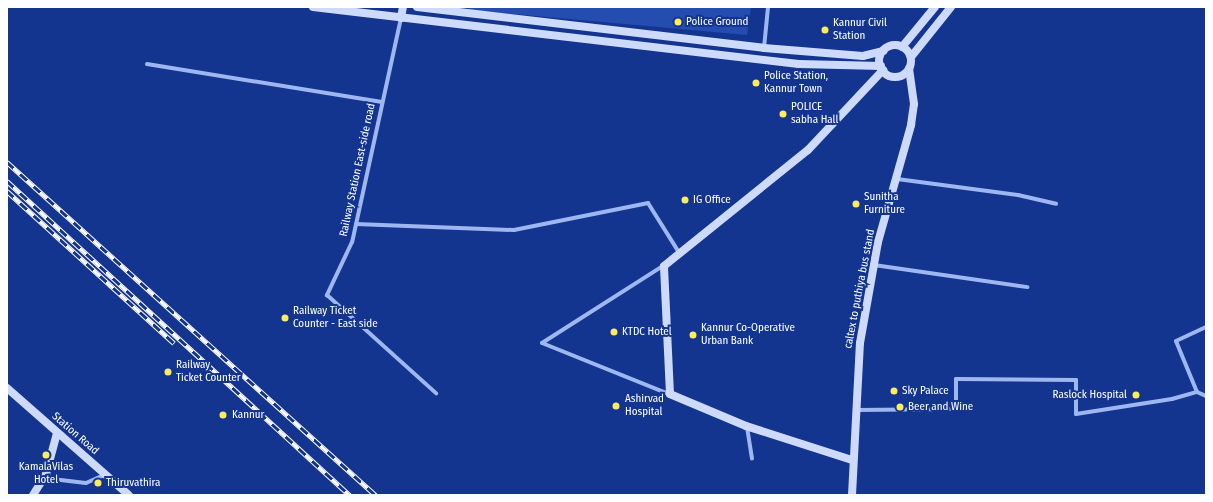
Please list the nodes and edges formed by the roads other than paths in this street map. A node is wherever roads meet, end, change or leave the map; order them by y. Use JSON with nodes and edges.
{"nodes":[{"id":1,"x":313,"y":7,"type":"edge"},
{"id":2,"x":403,"y":7,"type":"edge"},
{"id":3,"x":417,"y":7,"type":"edge"},
{"id":4,"x":768,"y":7,"type":"edge"},
{"id":5,"x":935,"y":7,"type":"edge"},
{"id":6,"x":951,"y":7,"type":"edge"},
{"id":7,"x":457,"y":9,"type":"edge"},
{"id":8,"x":401,"y":18,"type":"junction"},
{"id":9,"x":902,"y":46,"type":"junction"},
{"id":10,"x":764,"y":48,"type":"junction"},
{"id":11,"x":883,"y":51,"type":"junction"},
{"id":12,"x":911,"y":57,"type":"junction"},
{"id":13,"x":147,"y":64,"type":"dead end"},
{"id":14,"x":882,"y":68,"type":"junction"},
{"id":15,"x":909,"y":68,"type":"junction"},
{"id":16,"x":382,"y":102,"type":"junction"},
{"id":17,"x":897,"y":180,"type":"junction"},
{"id":18,"x":1056,"y":204,"type":"dead end"},
{"id":19,"x":356,"y":224,"type":"junction"},
{"id":20,"x":680,"y":254,"type":"junction"},
{"id":21,"x":664,"y":266,"type":"junction"},
{"id":22,"x":874,"y":266,"type":"junction"},
{"id":23,"x":1027,"y":287,"type":"dead end"},
{"id":24,"x":1206,"y":327,"type":"edge"},
{"id":25,"x":7,"y":388,"type":"edge"},
{"id":26,"x":1197,"y":392,"type":"junction"},
{"id":27,"x":436,"y":393,"type":"dead end"},
{"id":28,"x":670,"y":394,"type":"junction"},
{"id":29,"x":1206,"y":396,"type":"edge"},
{"id":30,"x":856,"y":410,"type":"junction"},
{"id":31,"x":746,"y":426,"type":"junction"},
{"id":32,"x":57,"y":433,"type":"junction"},
{"id":33,"x":752,"y":459,"type":"dead end"},
{"id":34,"x":852,"y":460,"type":"junction"},
{"id":35,"x":106,"y":474,"type":"junction"},
{"id":36,"x":43,"y":478,"type":"junction"},
{"id":37,"x":33,"y":495,"type":"edge"},
{"id":38,"x":129,"y":495,"type":"edge"},
{"id":39,"x":852,"y":495,"type":"edge"}],
"edges":[{"from":1,"to":8,"type":"main road"},
{"from":2,"to":8,"type":"main road"},
{"from":3,"to":7,"type":"main road"},
{"from":4,"to":10,"type":"street"},
{"from":5,"to":9,"type":"main road"},
{"from":6,"to":12,"type":"main road"},
{"from":7,"to":10,"type":"main road"},
{"from":8,"to":14,"type":"main road"},
{"from":8,"to":16,"type":"street","name":"Railway Station East-side road"},
{"from":9,"to":11,"type":"main road"},
{"from":9,"to":12,"type":"main road"},
{"from":10,"to":11,"type":"main road"},
{"from":11,"to":14,"type":"main road"},
{"from":12,"to":15,"type":"main road"},
{"from":13,"to":16,"type":"street"},
{"from":14,"to":15,"type":"main road"},
{"from":14,"to":20,"type":"main road"},
{"from":15,"to":17,"type":"main road","name":"caltex to puthiya bus stand"},
{"from":16,"to":19,"type":"street","name":"Railway Station East-side road"},
{"from":17,"to":18,"type":"street"},
{"from":17,"to":22,"type":"main road","name":"caltex to puthiya bus stand"},
{"from":19,"to":20,"type":"street"},
{"from":19,"to":27,"type":"street","name":"Railway Station East-side road"},
{"from":20,"to":21,"type":"main road"},
{"from":21,"to":28,"type":"main road"},
{"from":21,"to":28,"type":"street"},
{"from":22,"to":23,"type":"street"},
{"from":22,"to":30,"type":"main road","name":"caltex to puthiya bus stand"},
{"from":24,"to":26,"type":"street"},
{"from":25,"to":32,"type":"main road","name":"Station Road"},
{"from":26,"to":29,"type":"street"},
{"from":26,"to":30,"type":"street"},
{"from":28,"to":31,"type":"main road"},
{"from":30,"to":34,"type":"main road","name":"caltex to puthiya bus stand"},
{"from":31,"to":33,"type":"street"},
{"from":31,"to":34,"type":"main road"},
{"from":32,"to":35,"type":"main road","name":"Station Road"},
{"from":32,"to":36,"type":"main road"},
{"from":34,"to":39,"type":"main road","name":"caltex to puthiya bus stand"},
{"from":35,"to":36,"type":"street"},
{"from":35,"to":38,"type":"main road","name":"Station Road"},
{"from":36,"to":37,"type":"main road"}]}
